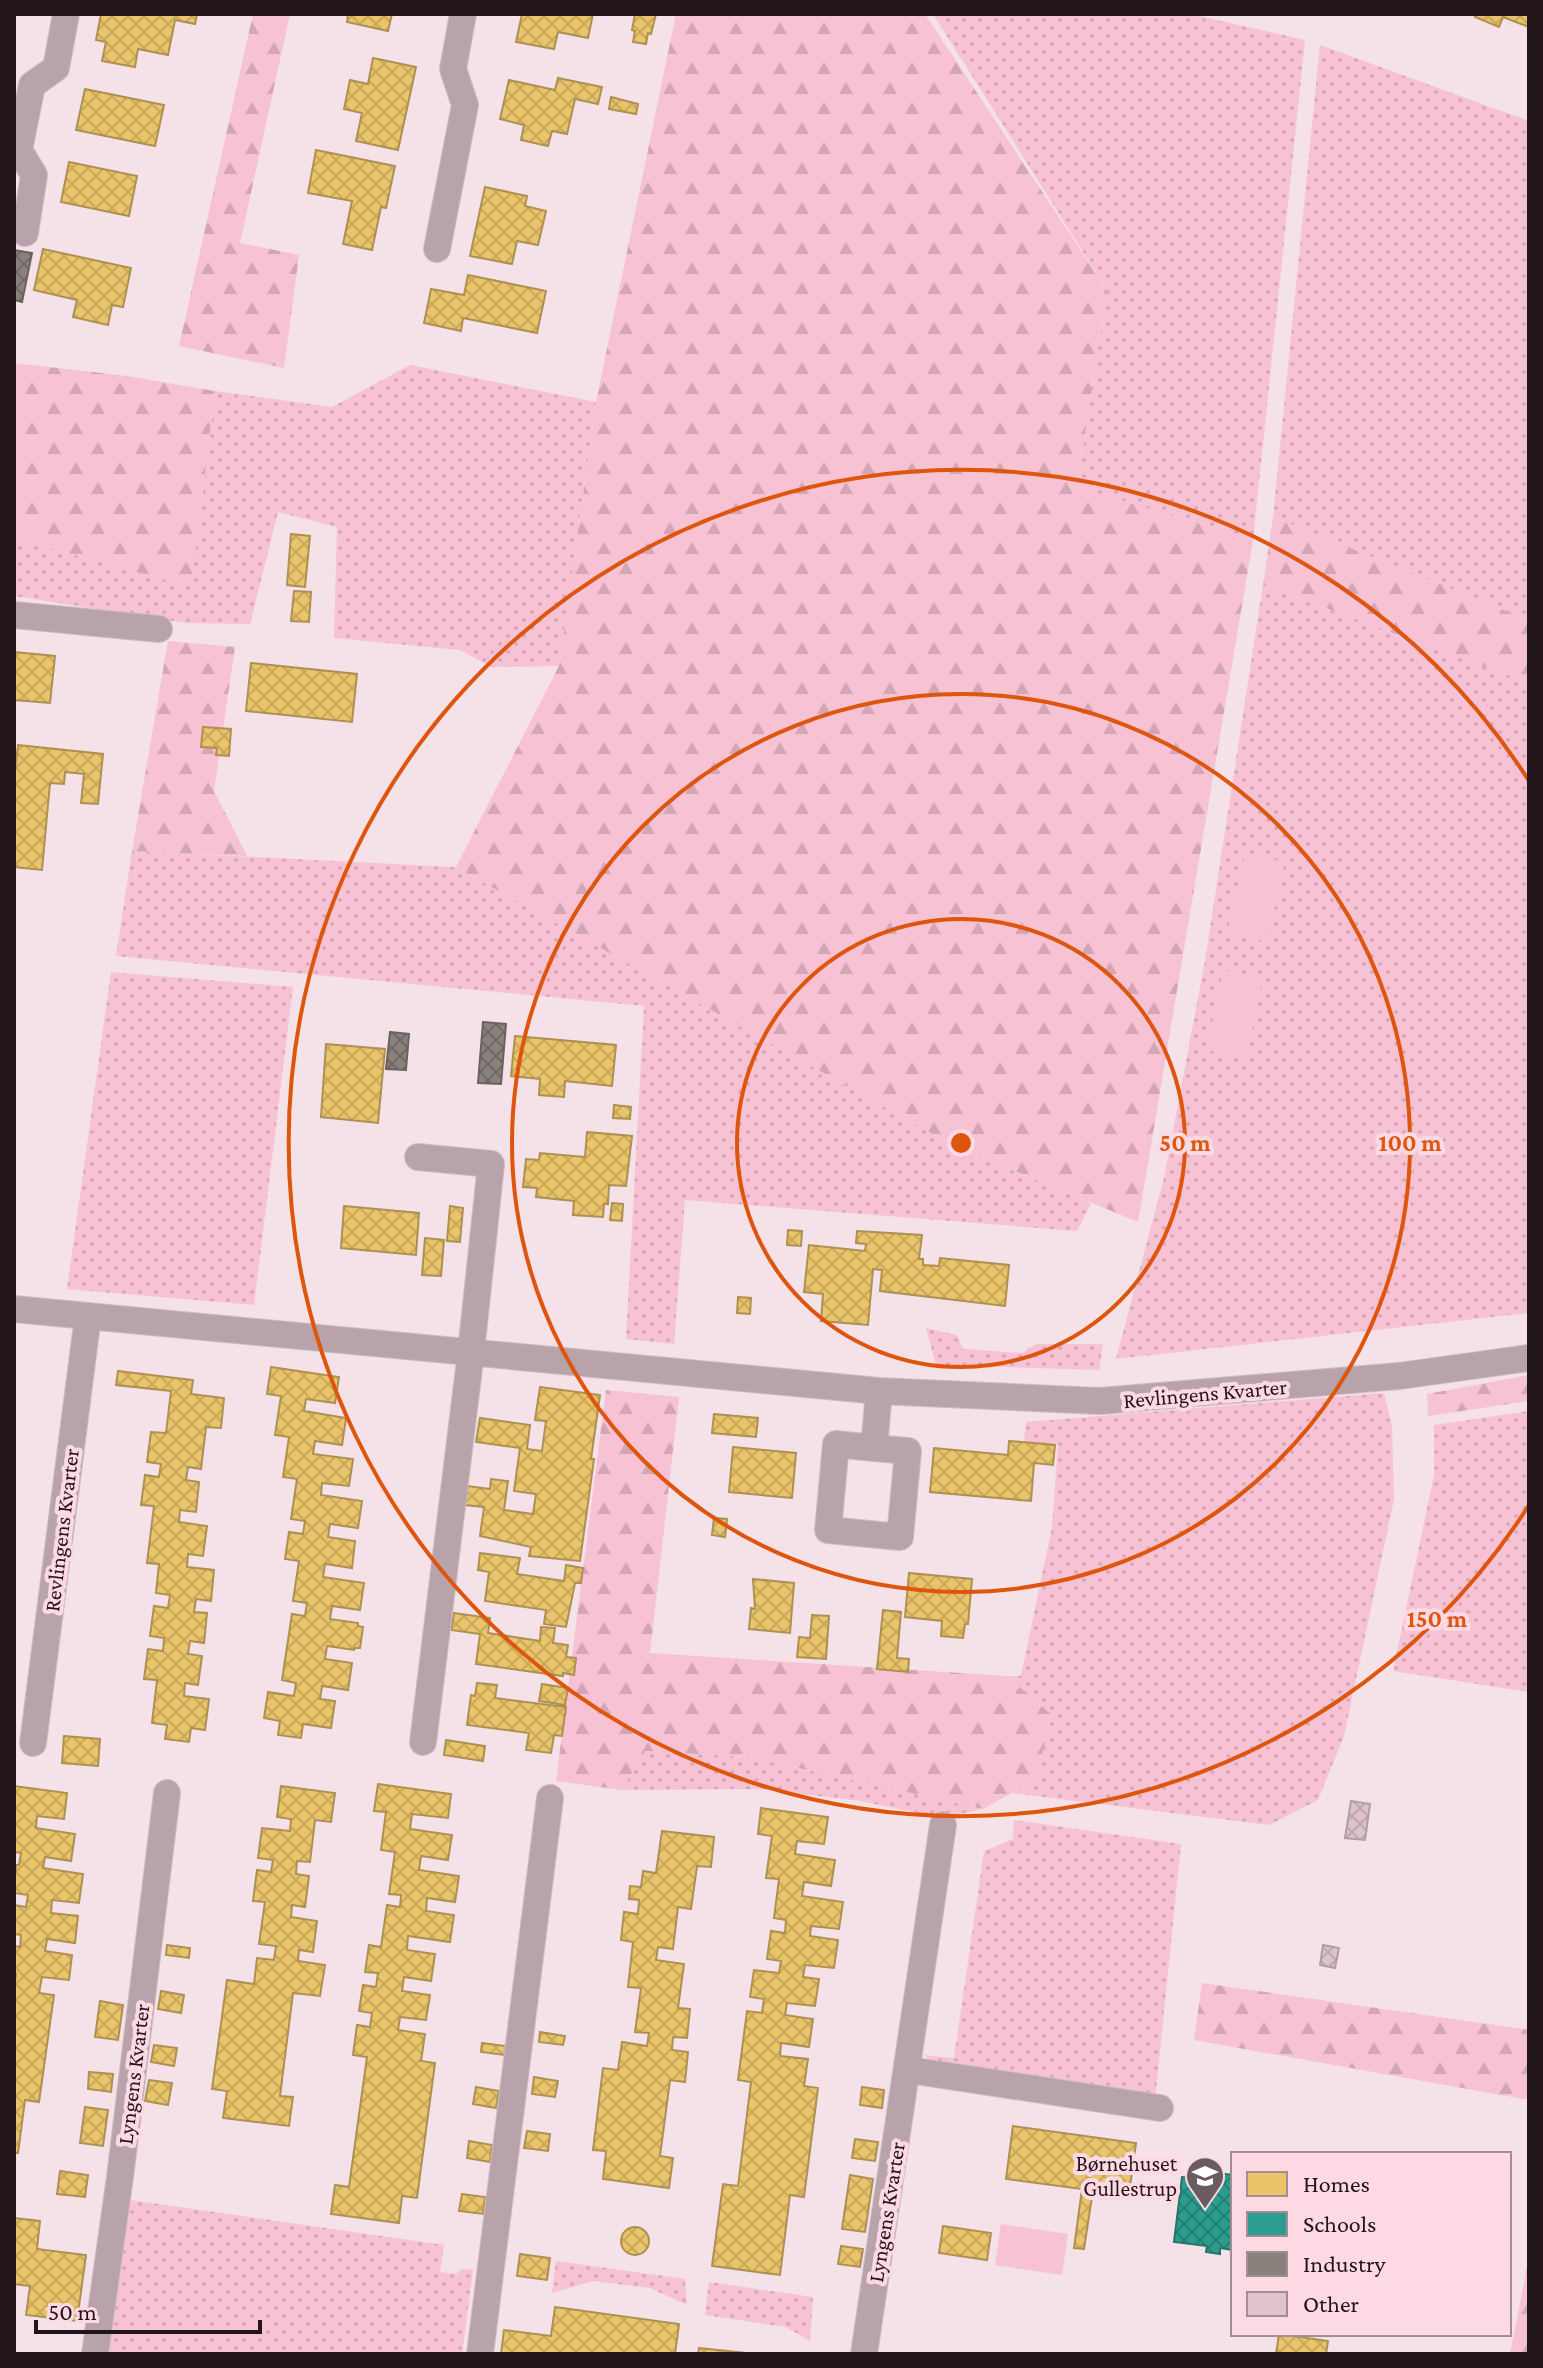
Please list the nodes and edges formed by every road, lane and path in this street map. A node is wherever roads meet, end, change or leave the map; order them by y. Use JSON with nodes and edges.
{"nodes":[{"id":1,"x":66,"y":14,"type":"edge"},
{"id":2,"x":463,"y":14,"type":"edge"},
{"id":3,"x":25,"y":233,"type":"dead end"},
{"id":4,"x":437,"y":249,"type":"dead end"},
{"id":5,"x":14,"y":615,"type":"edge"},
{"id":6,"x":159,"y":629,"type":"dead end"},
{"id":7,"x":418,"y":1157,"type":"dead end"},
{"id":8,"x":14,"y":1309,"type":"edge"},
{"id":9,"x":88,"y":1316,"type":"junction"},
{"id":10,"x":471,"y":1352,"type":"junction"},
{"id":11,"x":1529,"y":1358,"type":"edge"},
{"id":12,"x":879,"y":1391,"type":"junction"},
{"id":13,"x":874,"y":1448,"type":"dead end"},
{"id":14,"x":423,"y":1742,"type":"dead end"},
{"id":15,"x":33,"y":1743,"type":"dead end"},
{"id":16,"x":167,"y":1793,"type":"dead end"},
{"id":17,"x":550,"y":1798,"type":"dead end"},
{"id":18,"x":943,"y":1825,"type":"dead end"},
{"id":19,"x":909,"y":2070,"type":"junction"},
{"id":20,"x":1160,"y":2108,"type":"dead end"},
{"id":21,"x":95,"y":2354,"type":"edge"},
{"id":22,"x":480,"y":2354,"type":"edge"},
{"id":23,"x":864,"y":2354,"type":"edge"}],
"edges":[{"from":1,"to":3,"type":"street"},
{"from":2,"to":4,"type":"street"},
{"from":5,"to":6,"type":"street"},
{"from":7,"to":10,"type":"street"},
{"from":8,"to":9,"type":"street","name":"Revlingens Kvarter"},
{"from":9,"to":10,"type":"street","name":"Revlingens Kvarter"},
{"from":9,"to":15,"type":"street","name":"Revlingens Kvarter"},
{"from":10,"to":12,"type":"street","name":"Revlingens Kvarter"},
{"from":10,"to":14,"type":"street"},
{"from":11,"to":12,"type":"street","name":"Revlingens Kvarter"},
{"from":12,"to":13,"type":"street"},
{"from":16,"to":21,"type":"street","name":"Lyngens Kvarter"},
{"from":17,"to":22,"type":"street"},
{"from":18,"to":19,"type":"street","name":"Lyngens Kvarter"},
{"from":19,"to":20,"type":"street"},
{"from":19,"to":23,"type":"street","name":"Lyngens Kvarter"}]}
